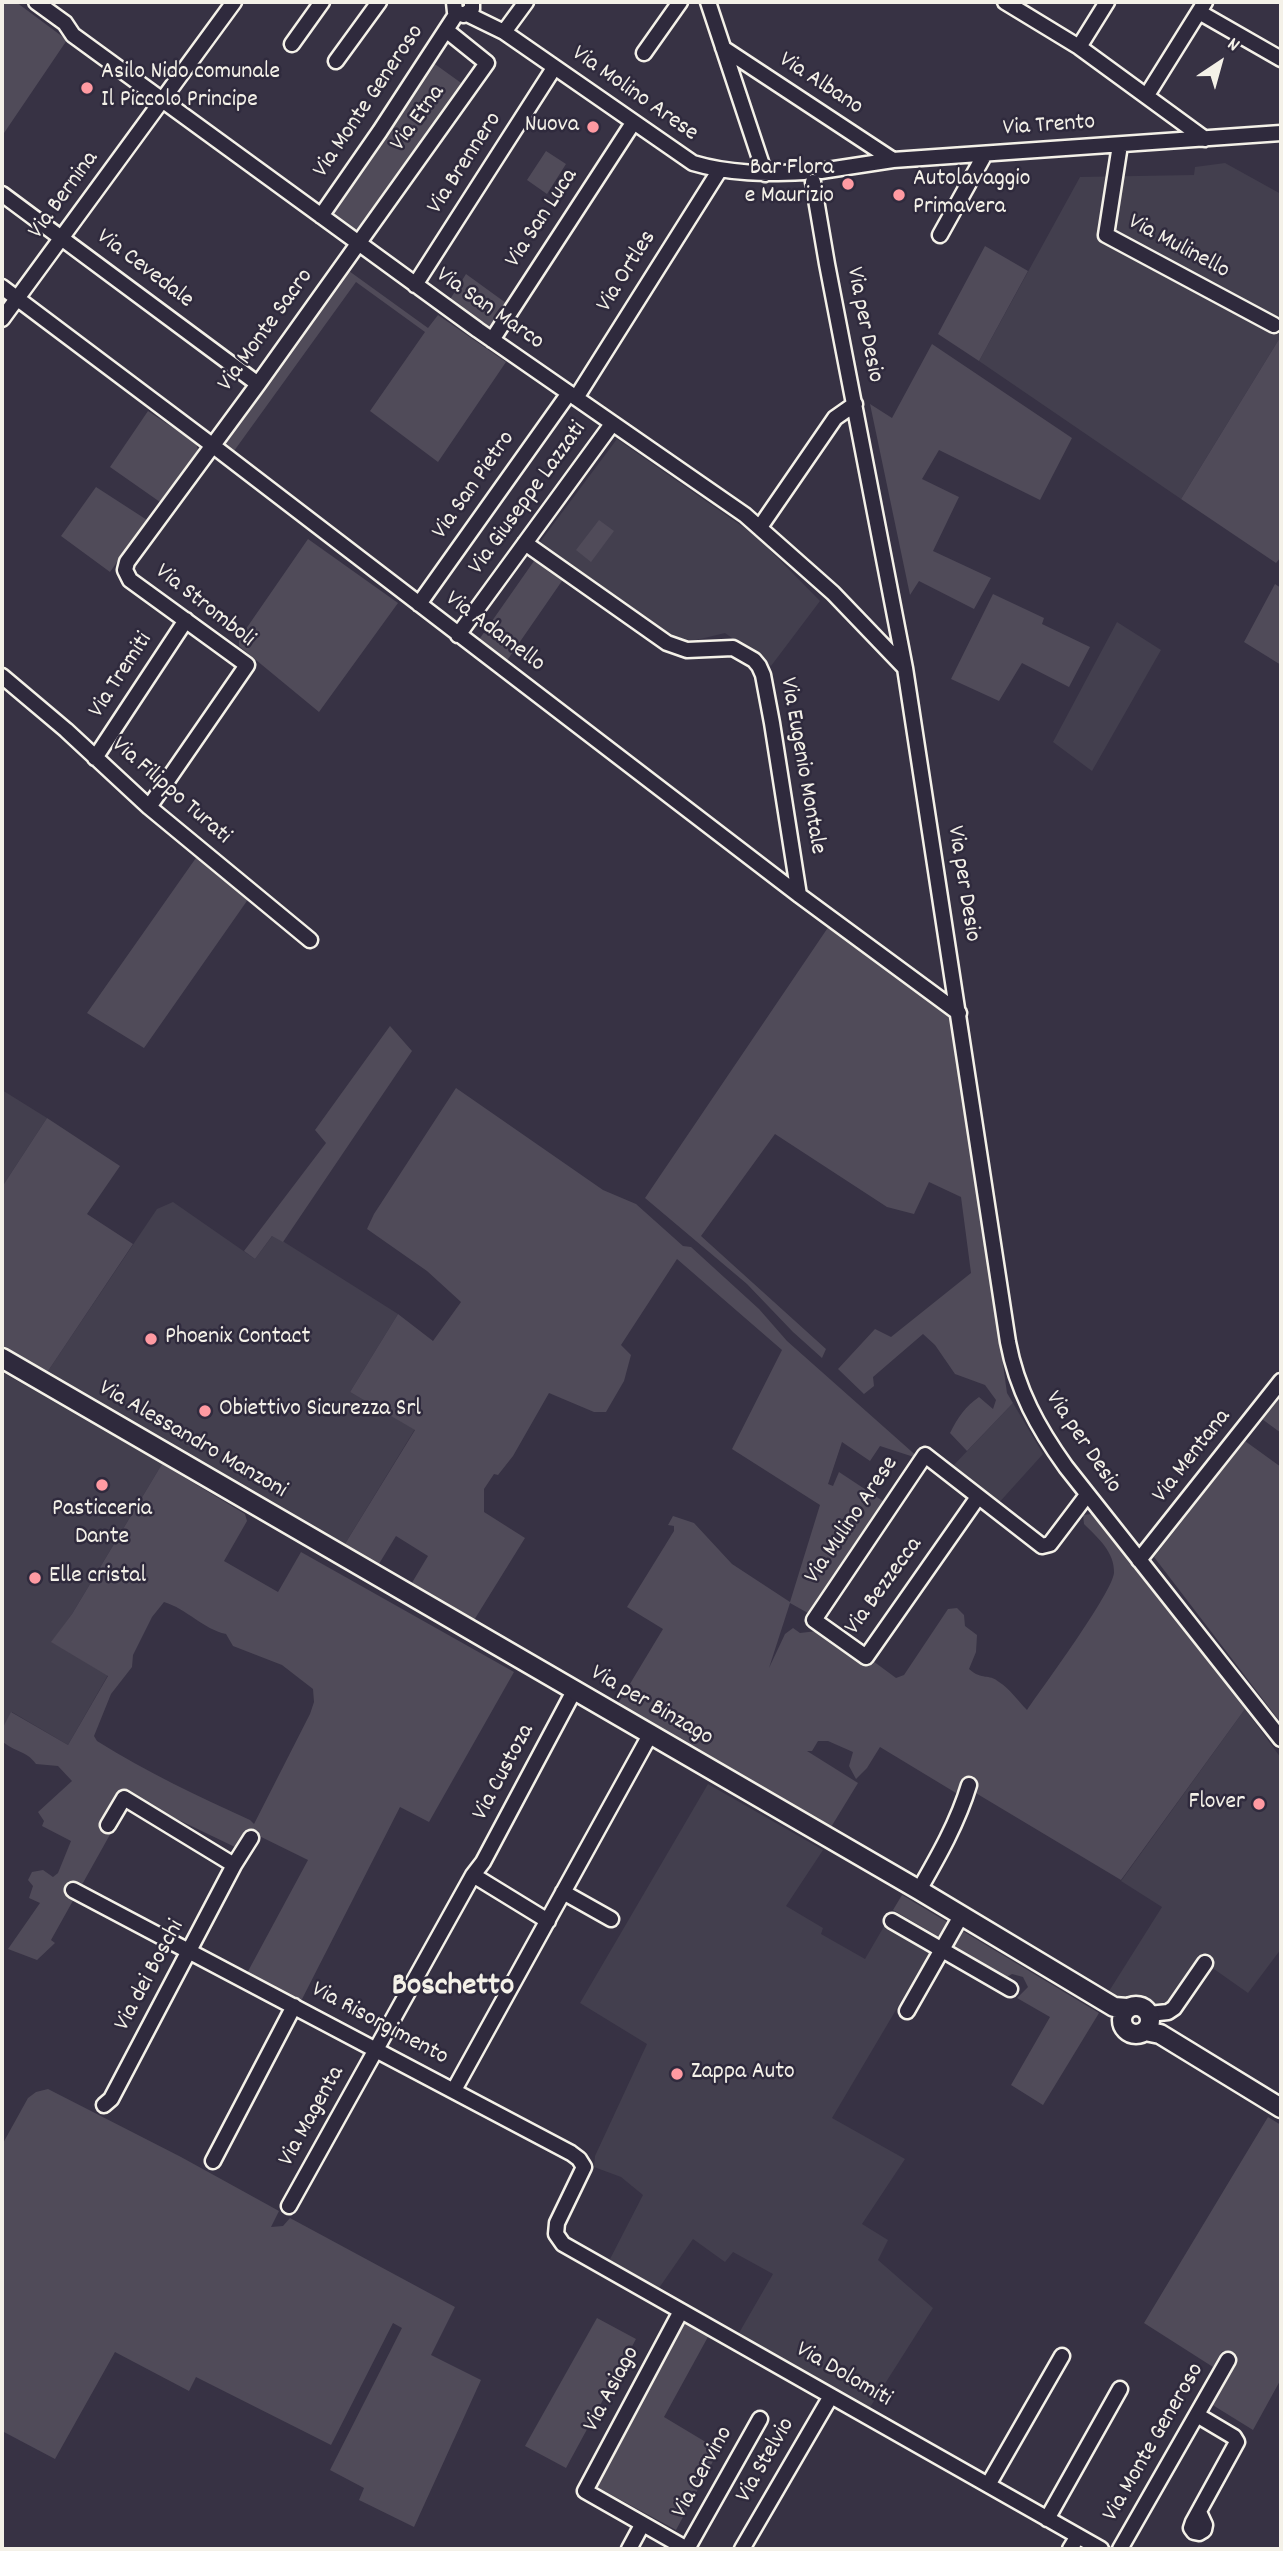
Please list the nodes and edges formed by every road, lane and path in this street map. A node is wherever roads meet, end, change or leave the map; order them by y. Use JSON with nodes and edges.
{"nodes":[{"id":1,"x":36,"y":2,"type":"edge"},
{"id":2,"x":233,"y":2,"type":"edge"},
{"id":3,"x":322,"y":2,"type":"edge"},
{"id":4,"x":379,"y":2,"type":"edge"},
{"id":5,"x":526,"y":2,"type":"edge"},
{"id":6,"x":680,"y":2,"type":"edge"},
{"id":7,"x":708,"y":2,"type":"edge"},
{"id":8,"x":1107,"y":2,"type":"edge"},
{"id":9,"x":1010,"y":3,"type":"edge"},
{"id":10,"x":461,"y":6,"type":"edge"},
{"id":11,"x":1202,"y":7,"type":"edge"},
{"id":12,"x":498,"y":28,"type":"junction"},
{"id":13,"x":446,"y":30,"type":"junction"},
{"id":14,"x":292,"y":44,"type":"dead end"},
{"id":15,"x":1079,"y":47,"type":"junction"},
{"id":16,"x":723,"y":48,"type":"junction"},
{"id":17,"x":644,"y":53,"type":"dead end"},
{"id":18,"x":1281,"y":60,"type":"edge"},
{"id":19,"x":336,"y":61,"type":"dead end"},
{"id":20,"x":554,"y":68,"type":"junction"},
{"id":21,"x":1147,"y":95,"type":"junction"},
{"id":22,"x":163,"y":99,"type":"junction"},
{"id":23,"x":633,"y":122,"type":"junction"},
{"id":24,"x":1281,"y":133,"type":"edge"},
{"id":25,"x":1205,"y":139,"type":"junction"},
{"id":26,"x":1120,"y":145,"type":"junction"},
{"id":27,"x":985,"y":154,"type":"junction"},
{"id":28,"x":893,"y":160,"type":"junction"},
{"id":29,"x":719,"y":171,"type":"junction"},
{"id":30,"x":765,"y":174,"type":"junction"},
{"id":31,"x":813,"y":175,"type":"junction"},
{"id":32,"x":2,"y":194,"type":"edge"},
{"id":33,"x":321,"y":216,"type":"junction"},
{"id":34,"x":940,"y":235,"type":"dead end"},
{"id":35,"x":62,"y":238,"type":"junction"},
{"id":36,"x":357,"y":244,"type":"junction"},
{"id":37,"x":415,"y":285,"type":"junction"},
{"id":38,"x":2,"y":288,"type":"edge"},
{"id":39,"x":17,"y":299,"type":"junction"},
{"id":40,"x":2,"y":319,"type":"edge"},
{"id":41,"x":1273,"y":325,"type":"dead end"},
{"id":42,"x":492,"y":340,"type":"junction"},
{"id":43,"x":258,"y":384,"type":"junction"},
{"id":44,"x":572,"y":396,"type":"junction"},
{"id":45,"x":855,"y":404,"type":"junction"},
{"id":46,"x":612,"y":424,"type":"junction"},
{"id":47,"x":212,"y":444,"type":"junction"},
{"id":48,"x":760,"y":527,"type":"junction"},
{"id":49,"x":526,"y":543,"type":"junction"},
{"id":50,"x":419,"y":604,"type":"junction"},
{"id":51,"x":186,"y":620,"type":"junction"},
{"id":52,"x":458,"y":635,"type":"junction"},
{"id":53,"x":905,"y":668,"type":"junction"},
{"id":54,"x":2,"y":676,"type":"edge"},
{"id":55,"x":95,"y":758,"type":"junction"},
{"id":56,"x":149,"y":807,"type":"junction"},
{"id":57,"x":799,"y":895,"type":"junction"},
{"id":58,"x":310,"y":940,"type":"dead end"},
{"id":59,"x":959,"y":1013,"type":"junction"},
{"id":60,"x":2,"y":1358,"type":"edge"},
{"id":61,"x":1281,"y":1381,"type":"edge"},
{"id":62,"x":1087,"y":1494,"type":"junction"},
{"id":63,"x":978,"y":1497,"type":"junction"},
{"id":64,"x":1139,"y":1560,"type":"junction"},
{"id":65,"x":358,"y":1567,"type":"joint"},
{"id":66,"x":814,"y":1620,"type":"joint"},
{"id":67,"x":1230,"y":1675,"type":"junction"},
{"id":68,"x":574,"y":1691,"type":"junction"},
{"id":69,"x":650,"y":1735,"type":"junction"},
{"id":70,"x":1281,"y":1739,"type":"edge"},
{"id":71,"x":1281,"y":1753,"type":"edge"},
{"id":72,"x":969,"y":1786,"type":"dead end"},
{"id":73,"x":108,"y":1825,"type":"dead end"},
{"id":74,"x":251,"y":1838,"type":"dead end"},
{"id":75,"x":234,"y":1865,"type":"junction"},
{"id":76,"x":473,"y":1875,"type":"junction"},
{"id":77,"x":73,"y":1890,"type":"dead end"},
{"id":78,"x":919,"y":1890,"type":"junction"},
{"id":79,"x":563,"y":1892,"type":"junction"},
{"id":80,"x":961,"y":1916,"type":"junction"},
{"id":81,"x":611,"y":1919,"type":"dead end"},
{"id":82,"x":548,"y":1920,"type":"junction"},
{"id":83,"x":892,"y":1921,"type":"dead end"},
{"id":84,"x":942,"y":1950,"type":"junction"},
{"id":85,"x":190,"y":1951,"type":"junction"},
{"id":86,"x":1205,"y":1963,"type":"dead end"},
{"id":87,"x":1010,"y":1989,"type":"dead end"},
{"id":88,"x":295,"y":2006,"type":"junction"},
{"id":89,"x":907,"y":2011,"type":"dead end"},
{"id":90,"x":1121,"y":2012,"type":"junction"},
{"id":91,"x":1168,"y":2012,"type":"junction"},
{"id":92,"x":1154,"y":2027,"type":"junction"},
{"id":93,"x":376,"y":2050,"type":"junction"},
{"id":94,"x":453,"y":2090,"type":"junction"},
{"id":95,"x":104,"y":2105,"type":"dead end"},
{"id":96,"x":1281,"y":2108,"type":"edge"},
{"id":97,"x":213,"y":2161,"type":"dead end"},
{"id":98,"x":289,"y":2206,"type":"dead end"},
{"id":99,"x":562,"y":2244,"type":"joint"},
{"id":100,"x":681,"y":2311,"type":"junction"},
{"id":101,"x":1062,"y":2356,"type":"dead end"},
{"id":102,"x":1228,"y":2360,"type":"dead end"},
{"id":103,"x":1120,"y":2389,"type":"dead end"},
{"id":104,"x":831,"y":2396,"type":"junction"},
{"id":105,"x":1197,"y":2415,"type":"junction"},
{"id":106,"x":760,"y":2419,"type":"dead end"},
{"id":107,"x":989,"y":2485,"type":"junction"},
{"id":108,"x":1199,"y":2512,"type":"dead end"},
{"id":109,"x":1047,"y":2519,"type":"junction"},
{"id":110,"x":642,"y":2525,"type":"junction"},
{"id":111,"x":1074,"y":2543,"type":"edge"},
{"id":112,"x":629,"y":2549,"type":"edge"},
{"id":113,"x":687,"y":2549,"type":"edge"},
{"id":114,"x":742,"y":2549,"type":"edge"},
{"id":115,"x":1101,"y":2549,"type":"edge"},
{"id":116,"x":1120,"y":2549,"type":"edge"}],
"edges":[{"from":1,"to":22,"type":"street","name":"Via San Marco"},
{"from":2,"to":22,"type":"street","name":"Via Bernina"},
{"from":3,"to":14,"type":"street"},
{"from":4,"to":19,"type":"street"},
{"from":5,"to":12,"type":"street"},
{"from":6,"to":17,"type":"street"},
{"from":7,"to":16,"type":"street"},
{"from":8,"to":15,"type":"street"},
{"from":9,"to":15,"type":"street"},
{"from":10,"to":12,"type":"street","name":"Via Molino Arese"},
{"from":10,"to":13,"type":"street","name":"Via Monte Generoso"},
{"from":11,"to":18,"type":"street"},
{"from":11,"to":21,"type":"street"},
{"from":12,"to":20,"type":"street","name":"Via Molino Arese"},
{"from":13,"to":33,"type":"street","name":"Via Monte Generoso"},
{"from":13,"to":36,"type":"street","name":"Via Etna"},
{"from":15,"to":21,"type":"street"},
{"from":16,"to":28,"type":"street","name":"Via Albano"},
{"from":16,"to":30,"type":"street"},
{"from":20,"to":23,"type":"street","name":"Via Molino Arese"},
{"from":20,"to":37,"type":"street","name":"Via Brennero"},
{"from":21,"to":25,"type":"street"},
{"from":22,"to":33,"type":"street","name":"Via San Marco"},
{"from":22,"to":35,"type":"street","name":"Via Bernina"},
{"from":23,"to":29,"type":"street","name":"Via Molino Arese"},
{"from":23,"to":42,"type":"street","name":"Via San Luca"},
{"from":24,"to":25,"type":"street","name":"Via Trento"},
{"from":25,"to":26,"type":"street","name":"Via Trento"},
{"from":26,"to":27,"type":"street","name":"Via Trento"},
{"from":26,"to":41,"type":"street","name":"Via Mulinello"},
{"from":27,"to":28,"type":"street","name":"Via Trento"},
{"from":27,"to":34,"type":"street"},
{"from":28,"to":31,"type":"street","name":"Via Trento"},
{"from":29,"to":30,"type":"street","name":"Via Molino Arese"},
{"from":29,"to":44,"type":"street","name":"Via Ortles"},
{"from":30,"to":31,"type":"street","name":"Via Molino Arese"},
{"from":31,"to":45,"type":"street","name":"Via per Desio"},
{"from":32,"to":35,"type":"street","name":"Via Cevedale"},
{"from":33,"to":36,"type":"street","name":"Via San Marco"},
{"from":35,"to":39,"type":"street","name":"Via Bernina"},
{"from":35,"to":43,"type":"street","name":"Via Cevedale"},
{"from":36,"to":37,"type":"street","name":"Via San Marco"},
{"from":36,"to":43,"type":"street","name":"Via Monte Sacro"},
{"from":37,"to":42,"type":"street","name":"Via San Marco"},
{"from":38,"to":39,"type":"street","name":"Via Adamello"},
{"from":39,"to":40,"type":"street","name":"Via Bernina"},
{"from":39,"to":47,"type":"street","name":"Via Adamello"},
{"from":42,"to":44,"type":"street","name":"Via San Marco"},
{"from":43,"to":47,"type":"street","name":"Via Monte Sacro"},
{"from":44,"to":46,"type":"street","name":"Via San Marco"},
{"from":44,"to":50,"type":"street","name":"Via San Pietro"},
{"from":45,"to":48,"type":"street"},
{"from":45,"to":53,"type":"street","name":"Via per Desio"},
{"from":46,"to":48,"type":"street","name":"Via San Marco"},
{"from":46,"to":49,"type":"street","name":"Via Giuseppe Lazzati"},
{"from":47,"to":50,"type":"street","name":"Via Adamello"},
{"from":47,"to":51,"type":"street","name":"Via Stromboli"},
{"from":48,"to":53,"type":"street","name":"Via San Marco"},
{"from":49,"to":52,"type":"street","name":"Via Giuseppe Lazzati"},
{"from":49,"to":57,"type":"street","name":"Via Eugenio Montale"},
{"from":50,"to":52,"type":"street","name":"Via Adamello"},
{"from":51,"to":55,"type":"street","name":"Via Tremiti"},
{"from":51,"to":56,"type":"street","name":"Via Stromboli"},
{"from":52,"to":57,"type":"street","name":"Via Adamello"},
{"from":53,"to":59,"type":"street","name":"Via per Desio"},
{"from":54,"to":55,"type":"street","name":"Via Filippo Turati"},
{"from":55,"to":56,"type":"street","name":"Via Filippo Turati"},
{"from":56,"to":58,"type":"street","name":"Via Filippo Turati"},
{"from":57,"to":59,"type":"street","name":"Via Adamello"},
{"from":59,"to":62,"type":"street","name":"Via per Desio"},
{"from":60,"to":65,"type":"main road","name":"Via Alessandro Manzoni"},
{"from":61,"to":64,"type":"street","name":"Via Mentana"},
{"from":62,"to":63,"type":"street","name":"Via Mulino Arese"},
{"from":62,"to":64,"type":"street","name":"Via per Desio"},
{"from":63,"to":66,"type":"street","name":"Via Bezzecca"},
{"from":63,"to":66,"type":"street","name":"Via Mulino Arese"},
{"from":64,"to":67,"type":"street","name":"Via per Desio"},
{"from":65,"to":68,"type":"main road","name":"Via per Binzago"},
{"from":67,"to":70,"type":"street"},
{"from":67,"to":71,"type":"street"},
{"from":68,"to":69,"type":"main road","name":"Via per Binzago"},
{"from":68,"to":76,"type":"street","name":"Via Custoza"},
{"from":69,"to":78,"type":"main road","name":"Via per Binzago"},
{"from":69,"to":79,"type":"street"},
{"from":72,"to":78,"type":"street"},
{"from":73,"to":75,"type":"street"},
{"from":74,"to":75,"type":"street","name":"Via dei Boschi"},
{"from":75,"to":85,"type":"street","name":"Via dei Boschi"},
{"from":76,"to":82,"type":"street"},
{"from":76,"to":93,"type":"street","name":"Via Custoza"},
{"from":77,"to":85,"type":"street","name":"Via Risorgimento"},
{"from":78,"to":80,"type":"main road","name":"Via per Binzago"},
{"from":79,"to":81,"type":"street"},
{"from":79,"to":82,"type":"street"},
{"from":80,"to":84,"type":"street"},
{"from":80,"to":90,"type":"main road","name":"Via per Binzago"},
{"from":82,"to":94,"type":"street"},
{"from":83,"to":84,"type":"street"},
{"from":84,"to":87,"type":"street"},
{"from":84,"to":89,"type":"street"},
{"from":85,"to":88,"type":"street","name":"Via Risorgimento"},
{"from":85,"to":95,"type":"street","name":"Via dei Boschi"},
{"from":86,"to":91,"type":"street"},
{"from":88,"to":93,"type":"street","name":"Via Risorgimento"},
{"from":88,"to":97,"type":"street"},
{"from":90,"to":92,"type":"main road","name":"Via per Binzago"},
{"from":90,"to":92,"type":"main road","name":"Via per Binzago"},
{"from":91,"to":92,"type":"street","name":"Via per Binzago"},
{"from":91,"to":92,"type":"street"},
{"from":92,"to":96,"type":"main road","name":"Via per Binzago"},
{"from":93,"to":94,"type":"street","name":"Via Risorgimento"},
{"from":93,"to":98,"type":"street","name":"Via Magenta"},
{"from":94,"to":99,"type":"street","name":"Via Risorgimento"},
{"from":99,"to":100,"type":"street","name":"Via Dolomiti"},
{"from":100,"to":104,"type":"street","name":"Via Dolomiti"},
{"from":100,"to":110,"type":"street","name":"Via Asiago"},
{"from":101,"to":107,"type":"street"},
{"from":102,"to":105,"type":"street","name":"Via Monte Generoso"},
{"from":103,"to":109,"type":"street"},
{"from":104,"to":107,"type":"street","name":"Via Dolomiti"},
{"from":104,"to":114,"type":"street","name":"Via Stelvio"},
{"from":105,"to":108,"type":"street"},
{"from":105,"to":116,"type":"street","name":"Via Monte Generoso"},
{"from":106,"to":113,"type":"street","name":"Via Cervino"},
{"from":107,"to":109,"type":"street","name":"Via Dolomiti"},
{"from":109,"to":111,"type":"street","name":"Via Dolomiti"},
{"from":110,"to":112,"type":"street"},
{"from":110,"to":113,"type":"street"},
{"from":111,"to":115,"type":"street","name":"Via Dolomiti"}]}
